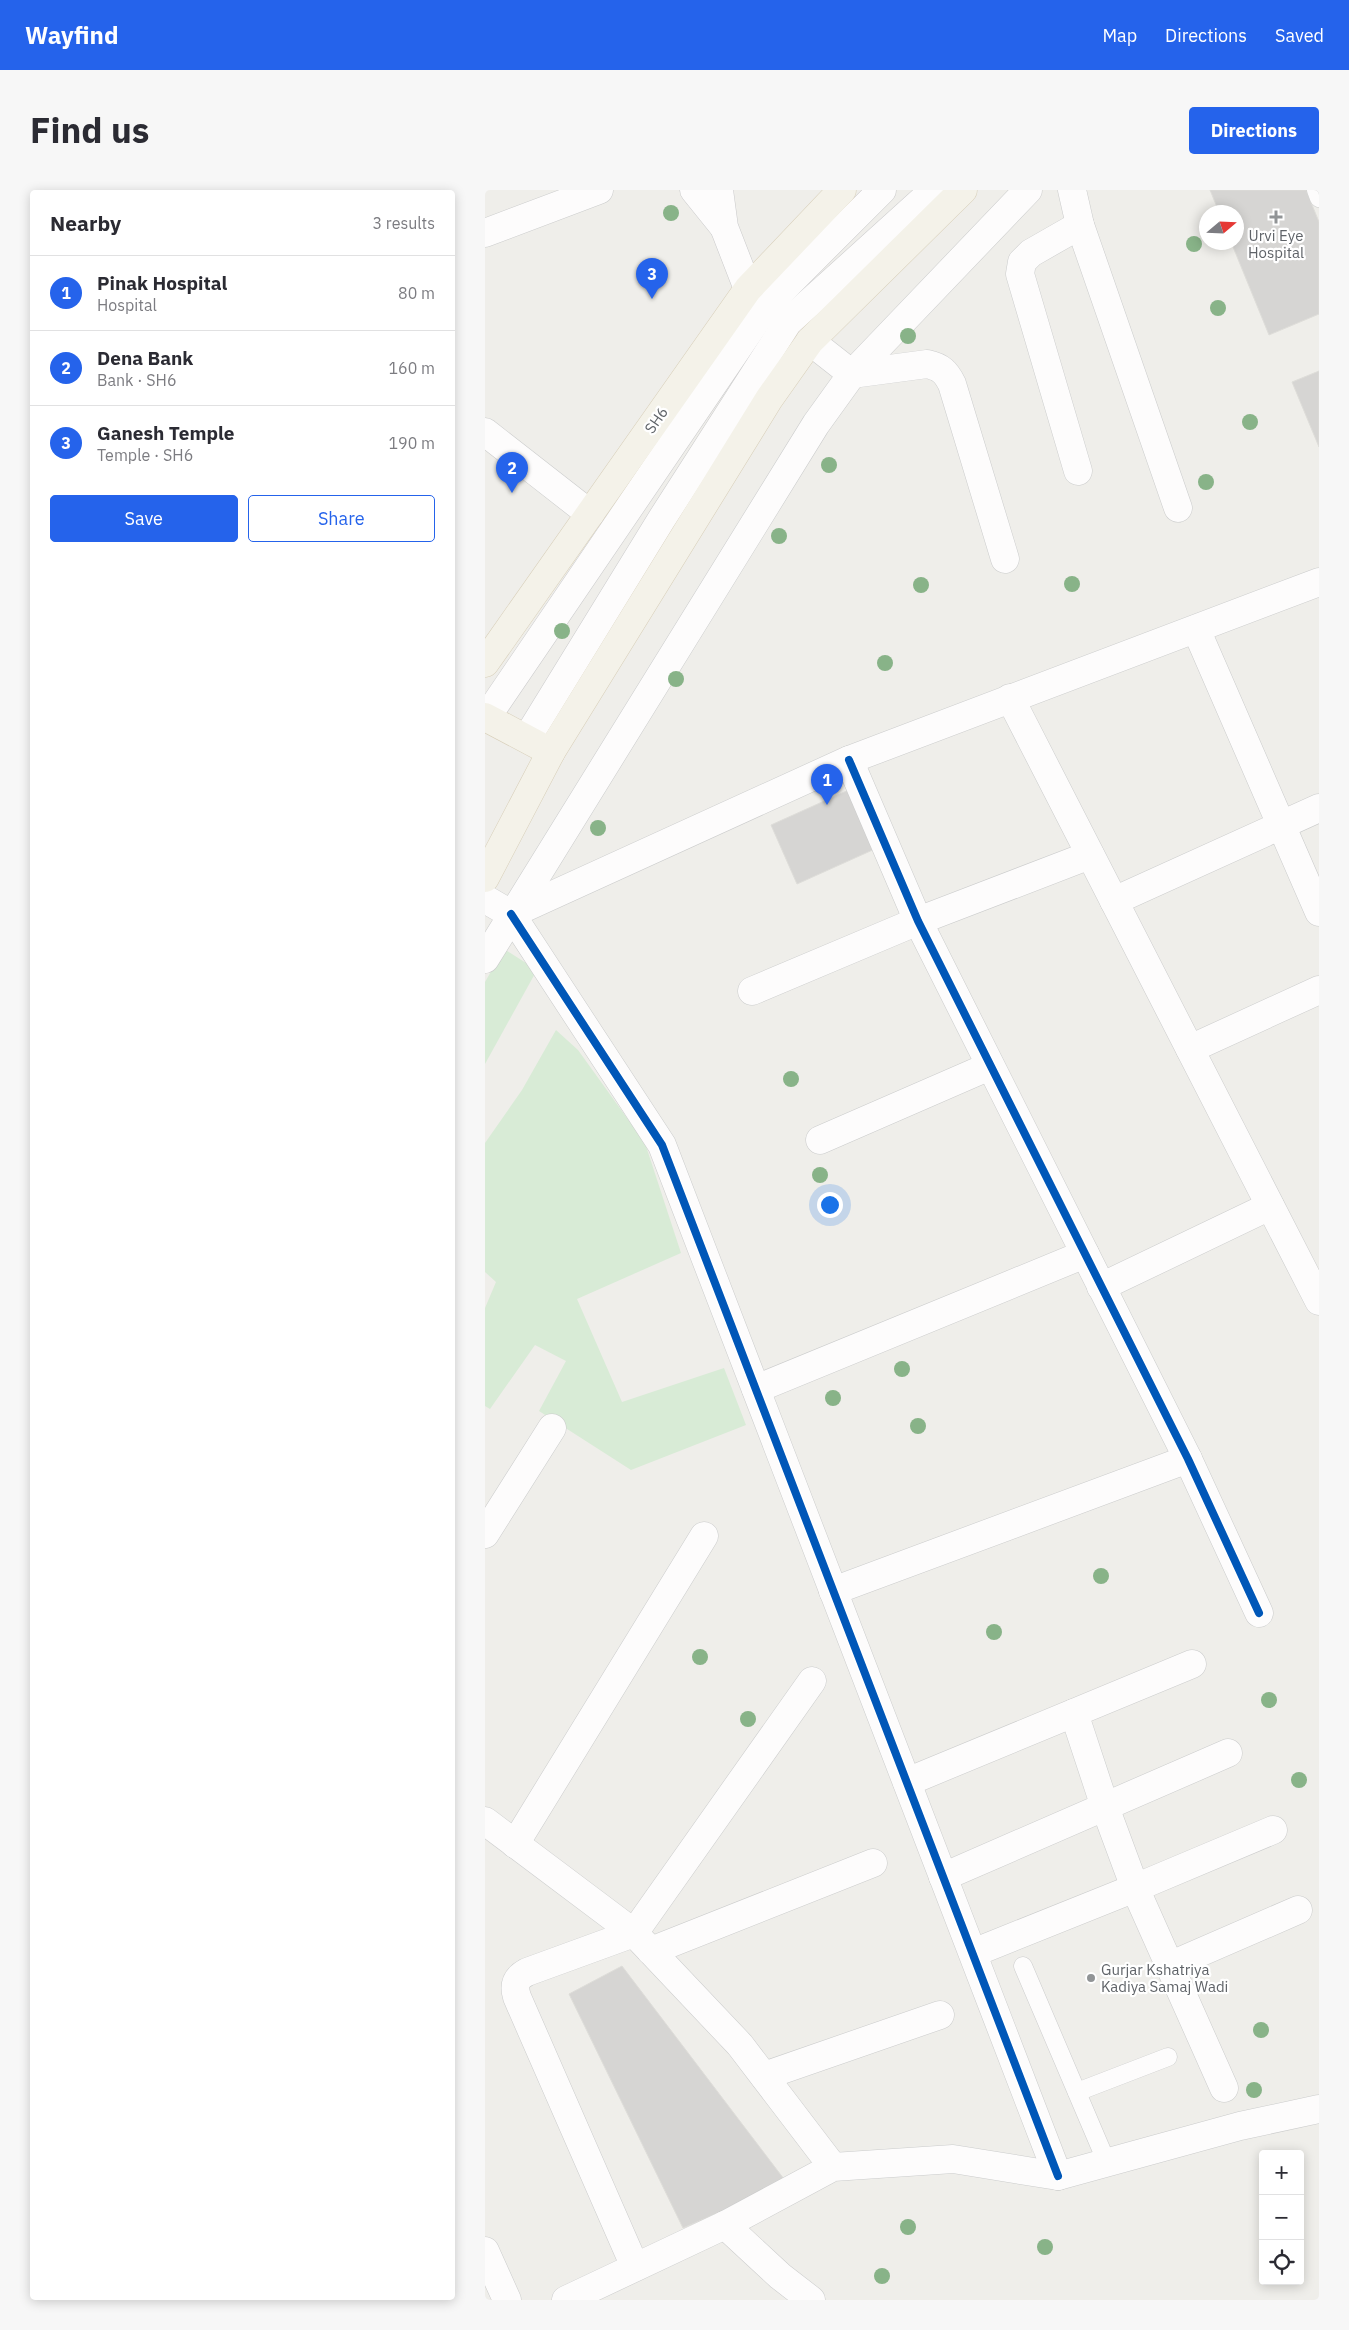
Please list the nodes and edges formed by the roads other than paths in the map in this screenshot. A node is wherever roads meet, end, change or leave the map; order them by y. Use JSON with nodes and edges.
{"nodes":[{"id":1,"x":599,"y":190,"type":"edge"},
{"id":2,"x":695,"y":190,"type":"edge"},
{"id":3,"x":719,"y":190,"type":"edge"},
{"id":4,"x":841,"y":190,"type":"edge"},
{"id":5,"x":881,"y":190,"type":"edge"},
{"id":6,"x":934,"y":190,"type":"edge"},
{"id":7,"x":963,"y":190,"type":"edge"},
{"id":8,"x":1027,"y":190,"type":"edge"},
{"id":9,"x":1072,"y":190,"type":"edge"},
{"id":10,"x":1316,"y":190,"type":"edge"},
{"id":11,"x":1319,"y":198,"type":"edge"},
{"id":12,"x":1080,"y":225,"type":"junction"},
{"id":13,"x":723,"y":227,"type":"junction"},
{"id":14,"x":485,"y":233,"type":"edge"},
{"id":15,"x":757,"y":297,"type":"junction"},
{"id":16,"x":788,"y":322,"type":"junction"},
{"id":17,"x":810,"y":341,"type":"junction"},
{"id":18,"x":852,"y":374,"type":"junction"},
{"id":19,"x":485,"y":432,"type":"edge"},
{"id":20,"x":1078,"y":471,"type":"dead end"},
{"id":21,"x":1178,"y":508,"type":"dead end"},
{"id":22,"x":590,"y":514,"type":"junction"},
{"id":23,"x":1005,"y":559,"type":"dead end"},
{"id":24,"x":1319,"y":582,"type":"edge"},
{"id":25,"x":1196,"y":629,"type":"junction"},
{"id":26,"x":485,"y":663,"type":"edge"},
{"id":27,"x":1010,"y":698,"type":"junction"},
{"id":28,"x":486,"y":718,"type":"edge"},
{"id":29,"x":527,"y":738,"type":"junction"},
{"id":30,"x":551,"y":752,"type":"junction"},
{"id":31,"x":849,"y":760,"type":"junction"},
{"id":32,"x":1319,"y":808,"type":"edge"},
{"id":33,"x":1281,"y":825,"type":"junction"},
{"id":34,"x":1091,"y":855,"type":"junction"},
{"id":35,"x":485,"y":878,"type":"edge"},
{"id":36,"x":485,"y":898,"type":"edge"},
{"id":37,"x":1114,"y":901,"type":"junction"},
{"id":38,"x":1319,"y":912,"type":"edge"},
{"id":39,"x":511,"y":914,"type":"junction"},
{"id":40,"x":918,"y":922,"type":"junction"},
{"id":41,"x":485,"y":959,"type":"edge"},
{"id":42,"x":1319,"y":990,"type":"edge"},
{"id":43,"x":752,"y":991,"type":"dead end"},
{"id":44,"x":1190,"y":1050,"type":"junction"},
{"id":45,"x":990,"y":1066,"type":"junction"},
{"id":46,"x":820,"y":1140,"type":"dead end"},
{"id":47,"x":1270,"y":1206,"type":"junction"},
{"id":48,"x":1085,"y":1254,"type":"junction"},
{"id":49,"x":1101,"y":1286,"type":"junction"},
{"id":50,"x":1319,"y":1301,"type":"edge"},
{"id":51,"x":756,"y":1388,"type":"junction"},
{"id":52,"x":552,"y":1428,"type":"dead end"},
{"id":53,"x":1188,"y":1459,"type":"junction"},
{"id":54,"x":485,"y":1534,"type":"edge"},
{"id":55,"x":704,"y":1536,"type":"dead end"},
{"id":56,"x":833,"y":1591,"type":"junction"},
{"id":57,"x":1259,"y":1613,"type":"dead end"},
{"id":58,"x":1191,"y":1664,"type":"dead end"},
{"id":59,"x":812,"y":1681,"type":"dead end"},
{"id":60,"x":1073,"y":1713,"type":"junction"},
{"id":61,"x":1229,"y":1753,"type":"dead end"},
{"id":62,"x":907,"y":1782,"type":"junction"},
{"id":63,"x":1105,"y":1807,"type":"junction"},
{"id":64,"x":485,"y":1821,"type":"edge"},
{"id":65,"x":1273,"y":1830,"type":"dead end"},
{"id":66,"x":515,"y":1844,"type":"junction"},
{"id":67,"x":873,"y":1863,"type":"dead end"},
{"id":68,"x":943,"y":1877,"type":"junction"},
{"id":69,"x":1135,"y":1888,"type":"junction"},
{"id":70,"x":1298,"y":1910,"type":"dead end"},
{"id":71,"x":642,"y":1942,"type":"junction"},
{"id":72,"x":973,"y":1954,"type":"junction"},
{"id":73,"x":1023,"y":1966,"type":"dead end"},
{"id":74,"x":1169,"y":1966,"type":"junction"},
{"id":75,"x":940,"y":2015,"type":"dead end"},
{"id":76,"x":1168,"y":2057,"type":"dead end"},
{"id":77,"x":764,"y":2076,"type":"junction"},
{"id":78,"x":1224,"y":2088,"type":"dead end"},
{"id":79,"x":1077,"y":2092,"type":"junction"},
{"id":80,"x":1319,"y":2109,"type":"edge"},
{"id":81,"x":1107,"y":2163,"type":"junction"},
{"id":82,"x":833,"y":2168,"type":"junction"},
{"id":83,"x":1058,"y":2176,"type":"junction"},
{"id":84,"x":725,"y":2225,"type":"junction"},
{"id":85,"x":485,"y":2251,"type":"edge"},
{"id":86,"x":635,"y":2268,"type":"junction"},
{"id":87,"x":507,"y":2300,"type":"edge"},
{"id":88,"x":566,"y":2300,"type":"edge"},
{"id":89,"x":811,"y":2300,"type":"edge"}],
"edges":[{"from":1,"to":14,"type":"street"},
{"from":2,"to":13,"type":"street"},
{"from":3,"to":13,"type":"street"},
{"from":4,"to":15,"type":"main road","name":"SH6"},
{"from":5,"to":15,"type":"street"},
{"from":6,"to":16,"type":"street"},
{"from":7,"to":17,"type":"main road"},
{"from":8,"to":18,"type":"street"},
{"from":9,"to":12,"type":"street"},
{"from":10,"to":11,"type":"lane"},
{"from":12,"to":20,"type":"street"},
{"from":12,"to":21,"type":"street"},
{"from":13,"to":15,"type":"street"},
{"from":15,"to":16,"type":"street"},
{"from":15,"to":22,"type":"main road","name":"SH6"},
{"from":15,"to":28,"type":"street"},
{"from":16,"to":17,"type":"street"},
{"from":16,"to":29,"type":"street"},
{"from":17,"to":18,"type":"street"},
{"from":17,"to":30,"type":"main road"},
{"from":18,"to":23,"type":"street"},
{"from":18,"to":39,"type":"street"},
{"from":19,"to":22,"type":"street"},
{"from":22,"to":26,"type":"main road","name":"SH6"},
{"from":24,"to":25,"type":"street"},
{"from":25,"to":27,"type":"street"},
{"from":25,"to":33,"type":"street"},
{"from":27,"to":31,"type":"street"},
{"from":27,"to":34,"type":"street"},
{"from":28,"to":29,"type":"main road"},
{"from":29,"to":30,"type":"main road"},
{"from":30,"to":35,"type":"main road"},
{"from":31,"to":39,"type":"street"},
{"from":31,"to":40,"type":"street"},
{"from":32,"to":33,"type":"street"},
{"from":33,"to":37,"type":"street"},
{"from":33,"to":38,"type":"street"},
{"from":34,"to":37,"type":"street"},
{"from":34,"to":40,"type":"street"},
{"from":36,"to":39,"type":"street"},
{"from":37,"to":44,"type":"street"},
{"from":39,"to":41,"type":"street"},
{"from":39,"to":51,"type":"street"},
{"from":40,"to":43,"type":"street"},
{"from":40,"to":45,"type":"street"},
{"from":42,"to":44,"type":"street"},
{"from":44,"to":47,"type":"street"},
{"from":45,"to":46,"type":"street"},
{"from":45,"to":48,"type":"street"},
{"from":47,"to":49,"type":"street"},
{"from":47,"to":50,"type":"street"},
{"from":48,"to":49,"type":"street"},
{"from":48,"to":51,"type":"street"},
{"from":49,"to":53,"type":"street"},
{"from":51,"to":56,"type":"street"},
{"from":52,"to":54,"type":"street"},
{"from":53,"to":56,"type":"street"},
{"from":53,"to":57,"type":"street"},
{"from":55,"to":66,"type":"street"},
{"from":56,"to":62,"type":"street"},
{"from":58,"to":60,"type":"street"},
{"from":59,"to":71,"type":"street"},
{"from":60,"to":62,"type":"street"},
{"from":60,"to":63,"type":"street"},
{"from":61,"to":63,"type":"street"},
{"from":62,"to":68,"type":"street"},
{"from":63,"to":68,"type":"street"},
{"from":63,"to":69,"type":"street"},
{"from":64,"to":66,"type":"street"},
{"from":65,"to":69,"type":"street"},
{"from":66,"to":71,"type":"street"},
{"from":67,"to":71,"type":"street"},
{"from":68,"to":72,"type":"street"},
{"from":69,"to":72,"type":"street"},
{"from":69,"to":74,"type":"street"},
{"from":70,"to":74,"type":"street"},
{"from":71,"to":77,"type":"street"},
{"from":71,"to":86,"type":"street"},
{"from":72,"to":83,"type":"street"},
{"from":73,"to":79,"type":"lane"},
{"from":74,"to":78,"type":"street"},
{"from":75,"to":77,"type":"street"},
{"from":76,"to":79,"type":"lane"},
{"from":77,"to":82,"type":"street"},
{"from":79,"to":81,"type":"lane"},
{"from":80,"to":81,"type":"street"},
{"from":81,"to":83,"type":"street"},
{"from":82,"to":83,"type":"street"},
{"from":82,"to":84,"type":"street"},
{"from":84,"to":86,"type":"street"},
{"from":84,"to":89,"type":"street"},
{"from":85,"to":87,"type":"street"},
{"from":86,"to":88,"type":"street"}]}
